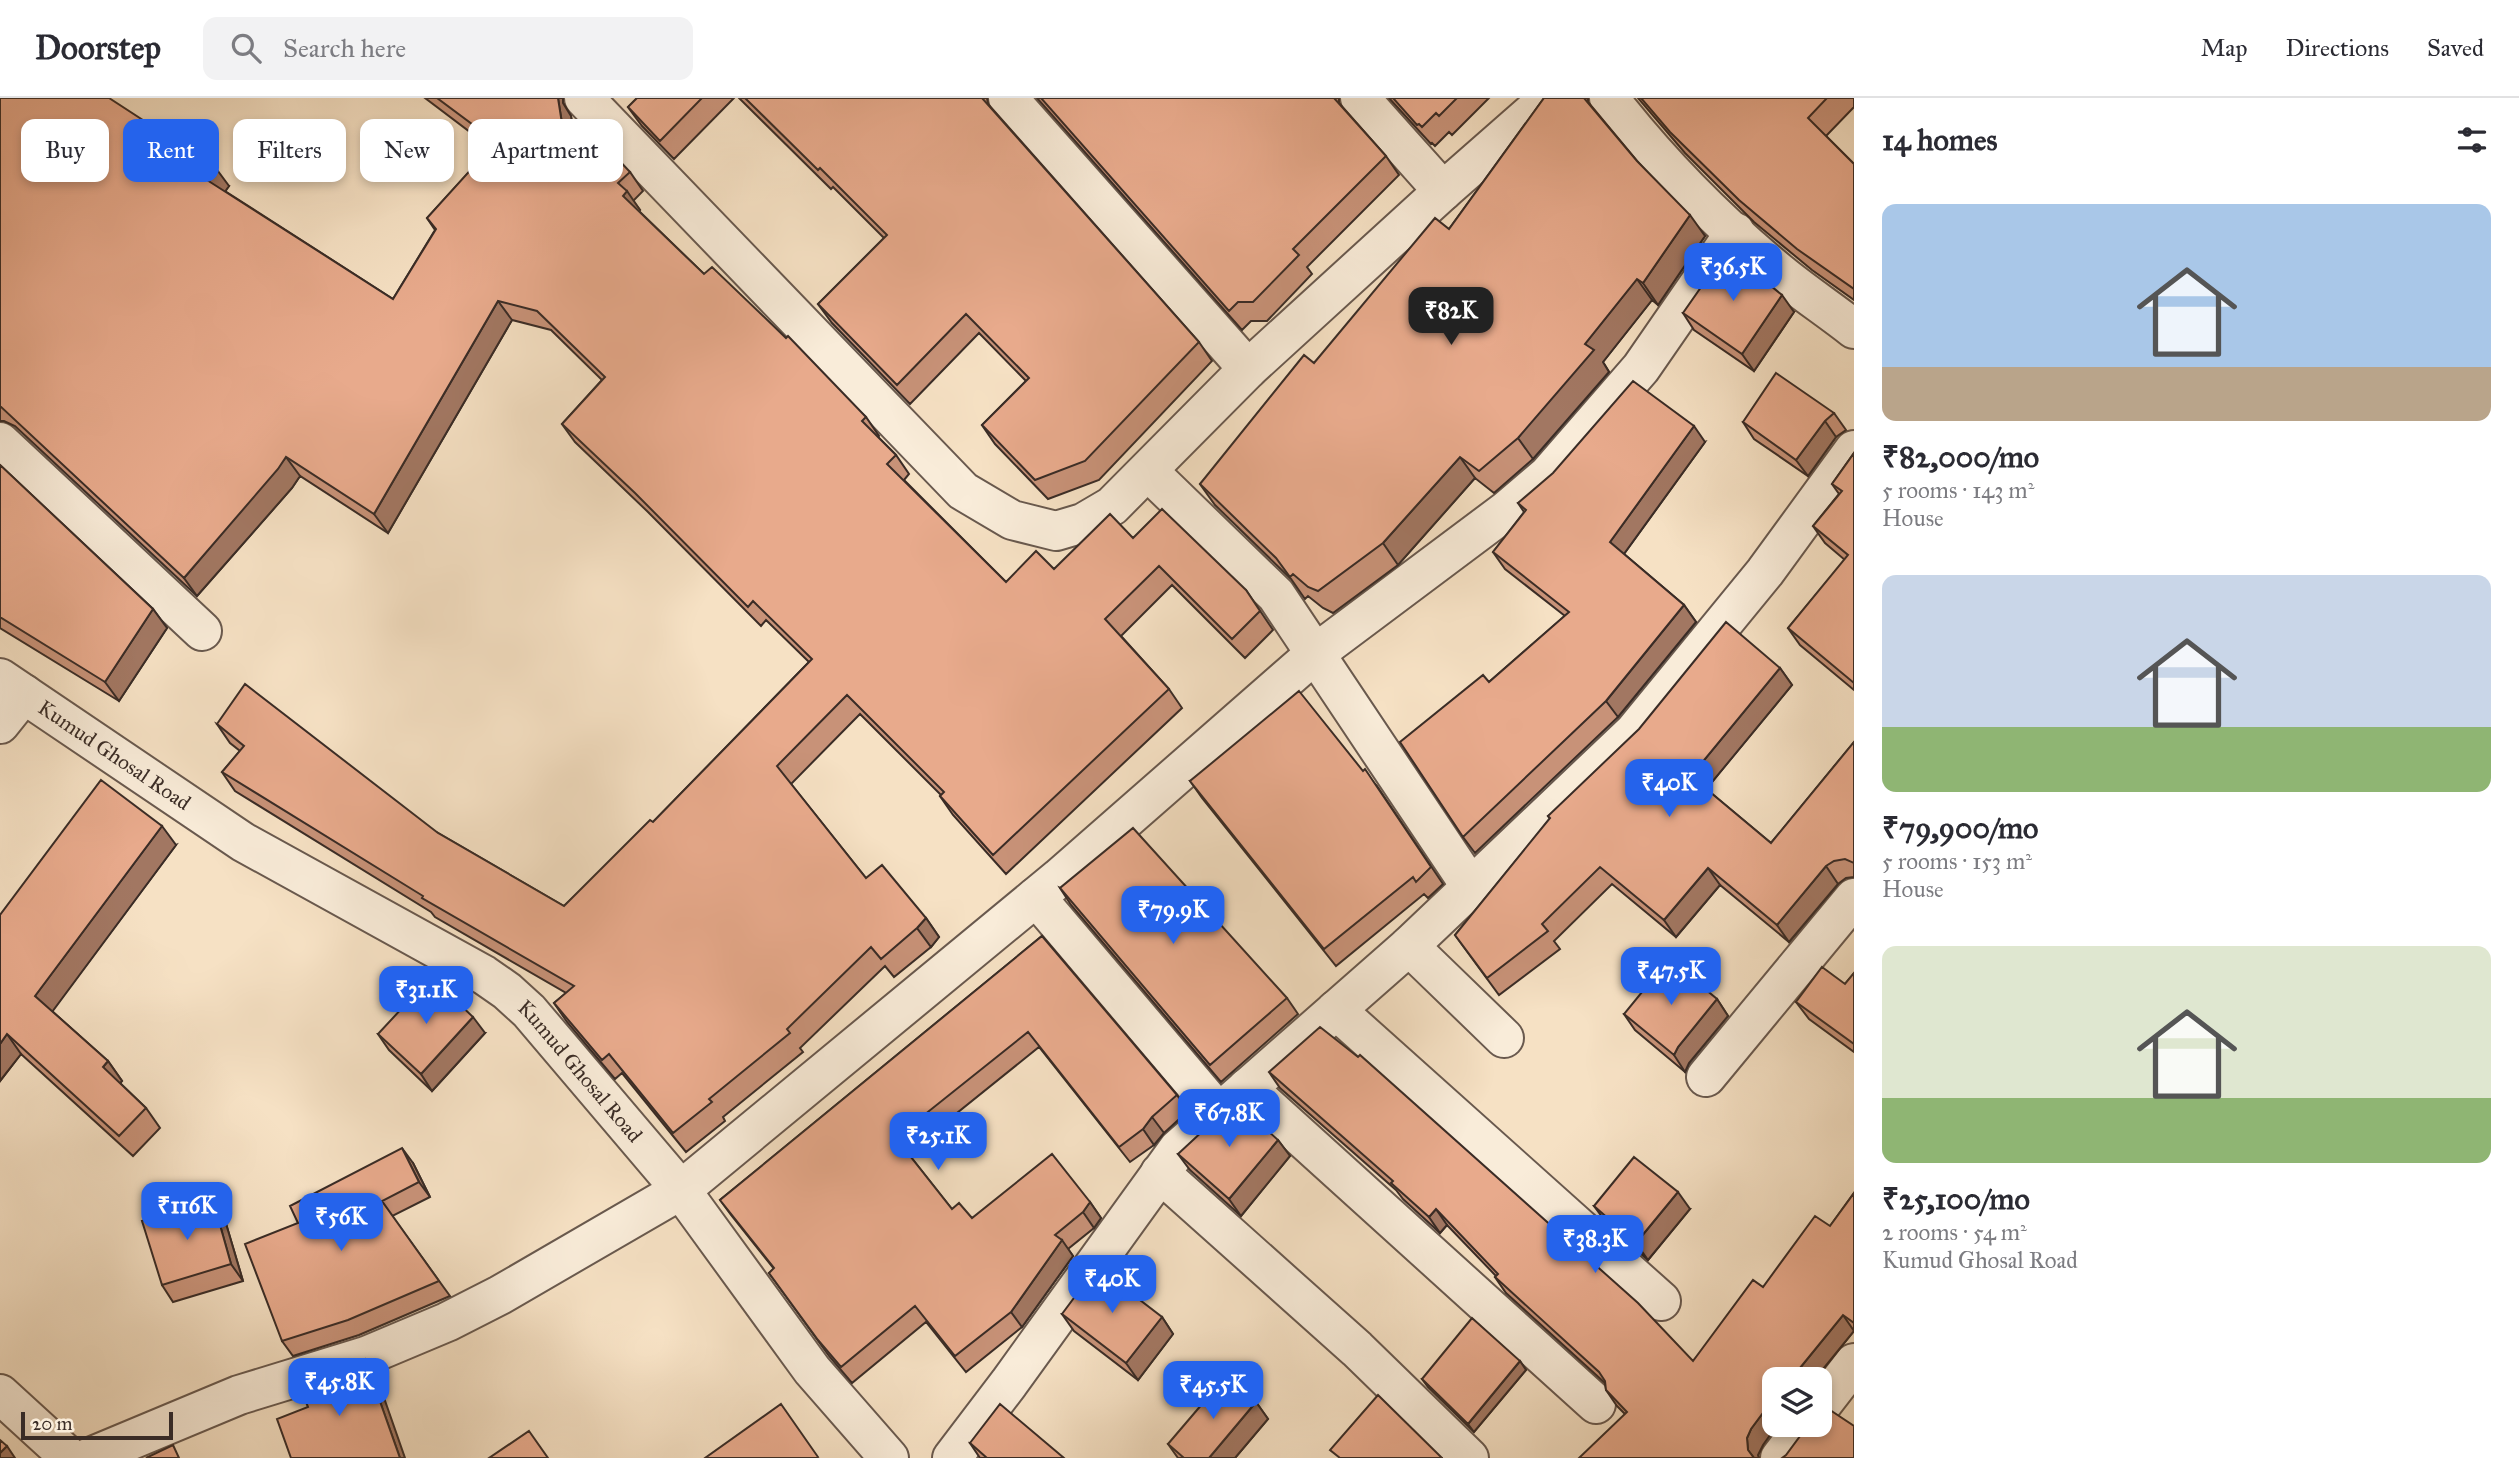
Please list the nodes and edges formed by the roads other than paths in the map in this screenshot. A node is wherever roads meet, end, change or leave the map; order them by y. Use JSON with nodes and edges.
{"nodes":[{"id":1,"x":584,"y":98,"type":"edge"},
{"id":2,"x":1008,"y":98,"type":"edge"},
{"id":3,"x":1360,"y":98,"type":"edge"},
{"id":4,"x":1549,"y":98,"type":"edge"},
{"id":5,"x":1609,"y":98,"type":"edge"},
{"id":6,"x":1443,"y":191,"type":"junction"},
{"id":7,"x":1735,"y":232,"type":"junction"},
{"id":8,"x":1854,"y":328,"type":"edge"},
{"id":9,"x":1248,"y":369,"type":"junction"},
{"id":10,"x":0,"y":442,"type":"edge"},
{"id":11,"x":1854,"y":450,"type":"edge"},
{"id":12,"x":1149,"y":472,"type":"junction"},
{"id":13,"x":202,"y":631,"type":"dead end"},
{"id":14,"x":1316,"y":653,"type":"junction"},
{"id":15,"x":12,"y":686,"type":"edge"},
{"id":16,"x":0,"y":724,"type":"edge"},
{"id":17,"x":1471,"y":887,"type":"junction"},
{"id":18,"x":1036,"y":897,"type":"junction"},
{"id":19,"x":1854,"y":898,"type":"edge"},
{"id":20,"x":1409,"y":946,"type":"junction"},
{"id":21,"x":1336,"y":1010,"type":"junction"},
{"id":22,"x":1504,"y":1038,"type":"dead end"},
{"id":23,"x":1706,"y":1077,"type":"dead end"},
{"id":24,"x":1233,"y":1101,"type":"junction"},
{"id":25,"x":1160,"y":1173,"type":"junction"},
{"id":26,"x":681,"y":1190,"type":"junction"},
{"id":27,"x":1661,"y":1301,"type":"dead end"},
{"id":28,"x":1854,"y":1363,"type":"edge"},
{"id":29,"x":1832,"y":1391,"type":"edge"},
{"id":30,"x":0,"y":1394,"type":"edge"},
{"id":31,"x":1596,"y":1404,"type":"dead end"},
{"id":32,"x":1796,"y":1437,"type":"edge"},
{"id":33,"x":70,"y":1458,"type":"edge"},
{"id":34,"x":88,"y":1458,"type":"edge"},
{"id":35,"x":889,"y":1458,"type":"edge"},
{"id":36,"x":952,"y":1458,"type":"edge"},
{"id":37,"x":1468,"y":1458,"type":"edge"},
{"id":38,"x":1780,"y":1458,"type":"edge"}],
"edges":[{"from":1,"to":12,"type":"street"},
{"from":2,"to":9,"type":"street"},
{"from":3,"to":6,"type":"street"},
{"from":4,"to":6,"type":"street"},
{"from":5,"to":7,"type":"street"},
{"from":6,"to":9,"type":"street"},
{"from":7,"to":8,"type":"street"},
{"from":7,"to":14,"type":"street"},
{"from":9,"to":12,"type":"street"},
{"from":10,"to":13,"type":"street"},
{"from":11,"to":17,"type":"street"},
{"from":12,"to":14,"type":"street"},
{"from":14,"to":17,"type":"street"},
{"from":14,"to":18,"type":"street"},
{"from":15,"to":16,"type":"street"},
{"from":15,"to":26,"type":"street","name":"Kumud Ghosal Road"},
{"from":17,"to":20,"type":"street"},
{"from":18,"to":24,"type":"street"},
{"from":18,"to":26,"type":"street"},
{"from":19,"to":23,"type":"street"},
{"from":20,"to":21,"type":"street"},
{"from":20,"to":22,"type":"street"},
{"from":21,"to":24,"type":"street"},
{"from":21,"to":27,"type":"street"},
{"from":24,"to":25,"type":"street"},
{"from":24,"to":31,"type":"street"},
{"from":25,"to":36,"type":"street"},
{"from":25,"to":37,"type":"street"},
{"from":26,"to":34,"type":"street"},
{"from":26,"to":35,"type":"street","name":"Kumud Ghosal Road"},
{"from":28,"to":29,"type":"street"},
{"from":30,"to":33,"type":"street"},
{"from":32,"to":38,"type":"street"}]}
